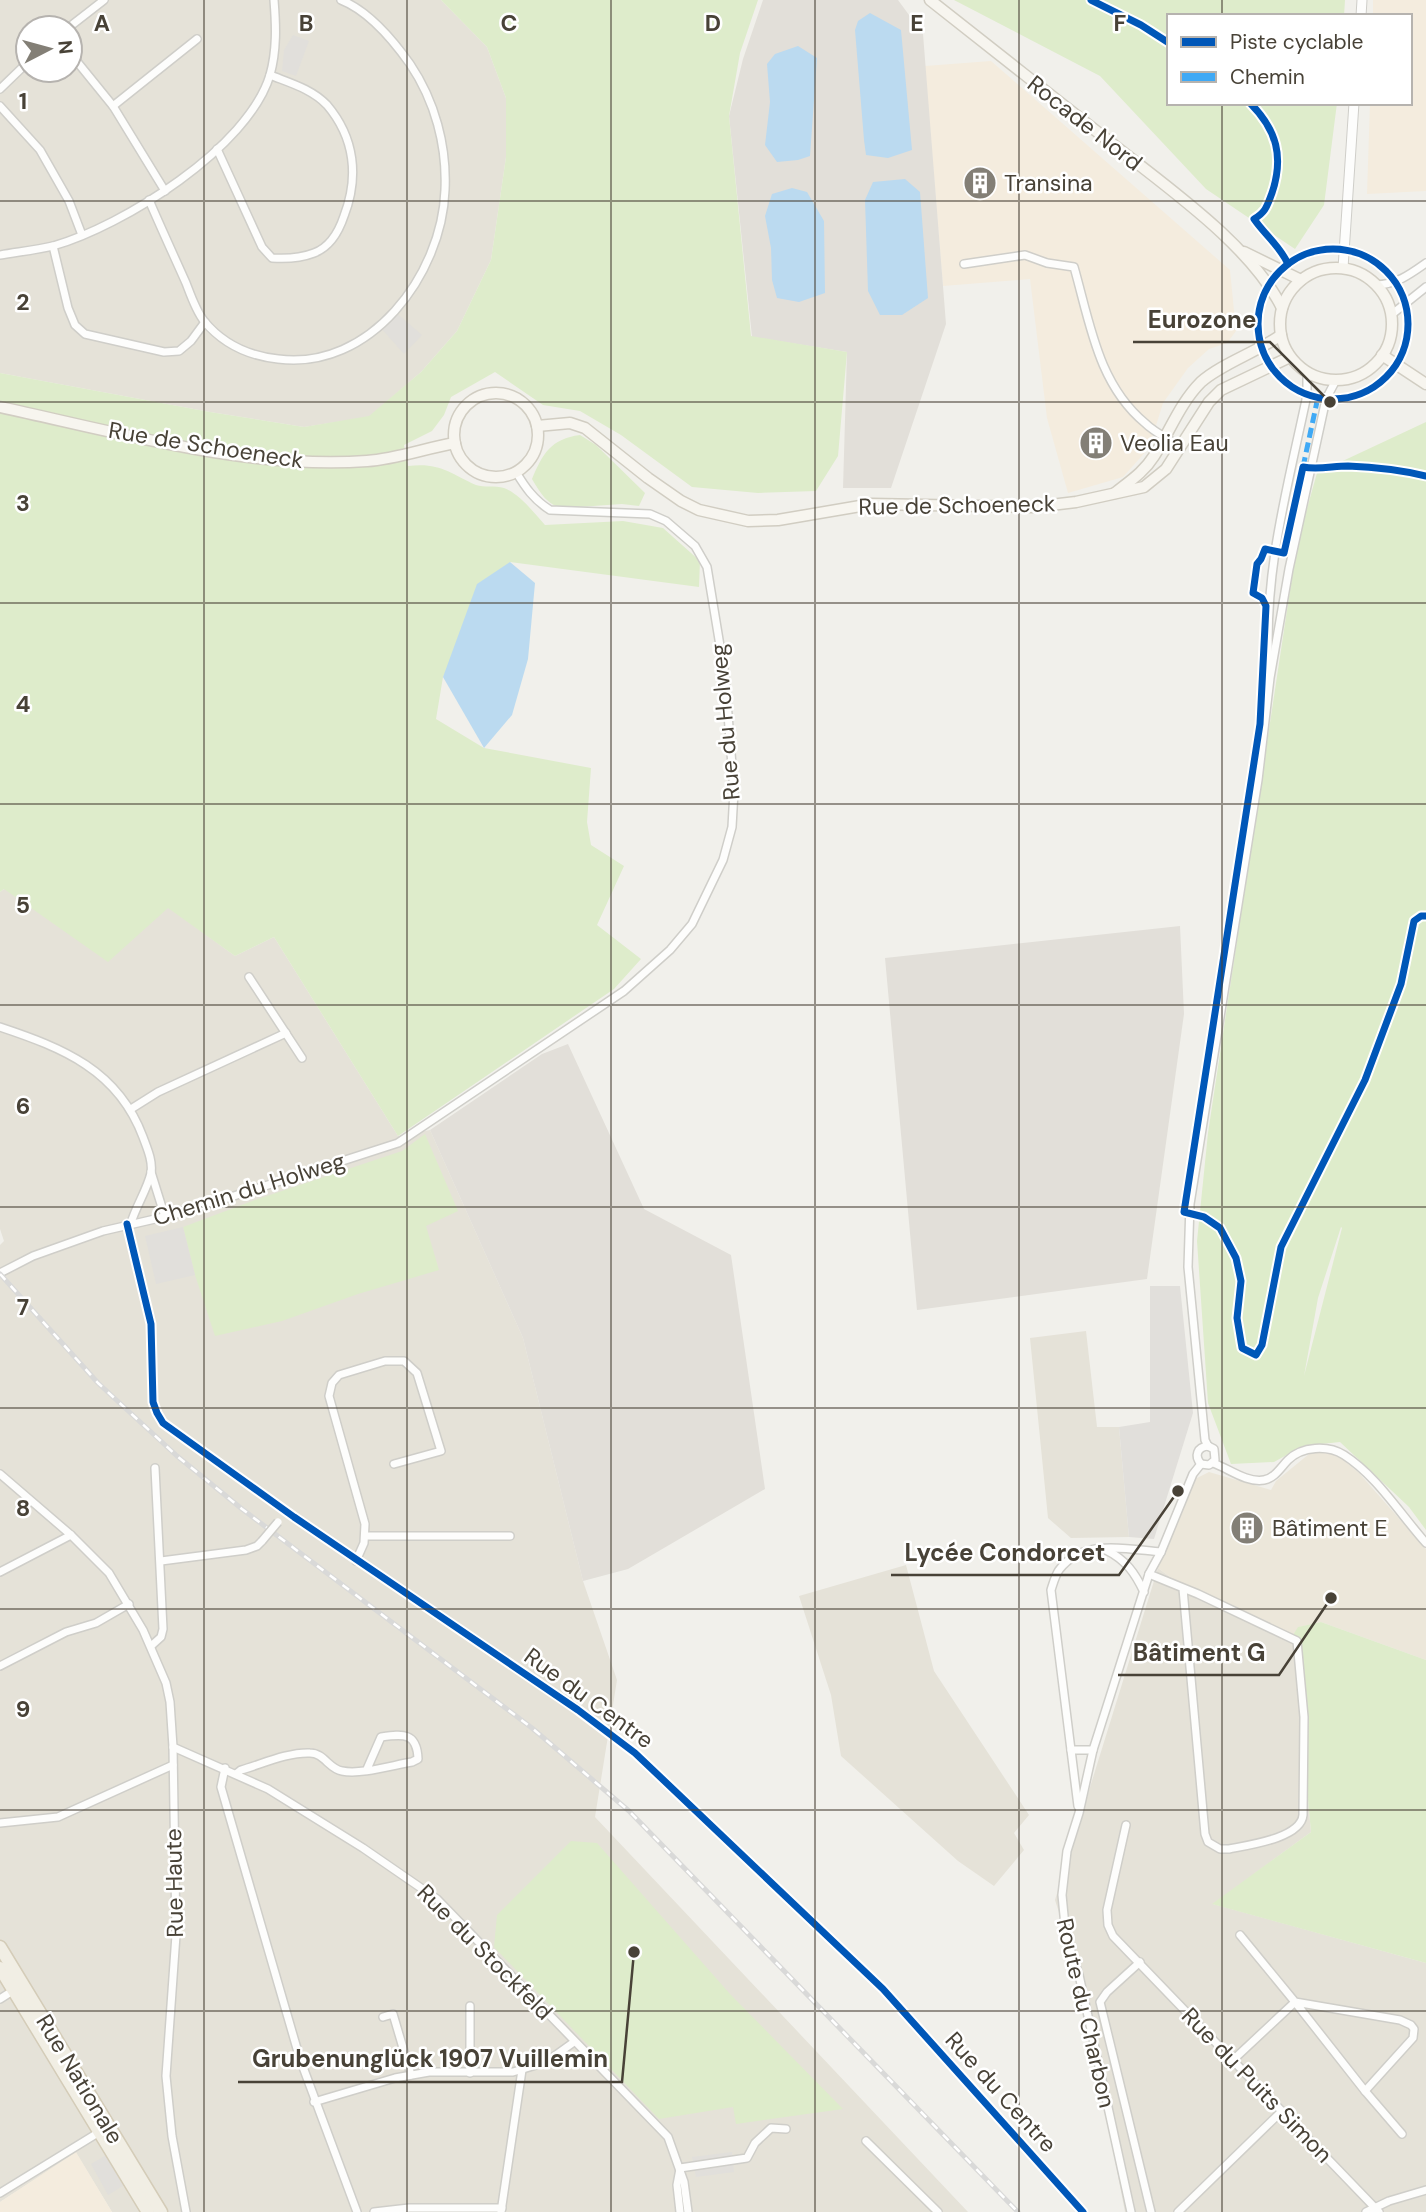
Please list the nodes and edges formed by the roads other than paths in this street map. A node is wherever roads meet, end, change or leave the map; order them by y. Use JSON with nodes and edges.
{"nodes":[{"id":1,"x":104,"y":0,"type":"edge"},
{"id":2,"x":274,"y":0,"type":"edge"},
{"id":3,"x":341,"y":0,"type":"edge"},
{"id":4,"x":930,"y":0,"type":"edge"},
{"id":5,"x":84,"y":16,"type":"edge"},
{"id":6,"x":197,"y":39,"type":"dead end"},
{"id":7,"x":84,"y":70,"type":"edge"},
{"id":8,"x":270,"y":75,"type":"junction"},
{"id":9,"x":14,"y":76,"type":"edge"},
{"id":10,"x":0,"y":89,"type":"edge"},
{"id":11,"x":1354,"y":105,"type":"edge"},
{"id":12,"x":0,"y":106,"type":"edge"},
{"id":13,"x":113,"y":106,"type":"junction"},
{"id":14,"x":217,"y":149,"type":"junction"},
{"id":15,"x":165,"y":191,"type":"junction"},
{"id":16,"x":149,"y":200,"type":"junction"},
{"id":17,"x":82,"y":235,"type":"junction"},
{"id":18,"x":53,"y":246,"type":"junction"},
{"id":19,"x":1238,"y":249,"type":"junction"},
{"id":20,"x":0,"y":255,"type":"edge"},
{"id":21,"x":1426,"y":263,"type":"edge"},
{"id":22,"x":964,"y":264,"type":"dead end"},
{"id":23,"x":1343,"y":268,"type":"junction"},
{"id":24,"x":1301,"y":280,"type":"junction"},
{"id":25,"x":1376,"y":285,"type":"junction"},
{"id":26,"x":1426,"y":286,"type":"edge"},
{"id":27,"x":1282,"y":308,"type":"junction"},
{"id":28,"x":1391,"y":315,"type":"junction"},
{"id":29,"x":205,"y":322,"type":"junction"},
{"id":30,"x":1281,"y":335,"type":"junction"},
{"id":31,"x":1382,"y":355,"type":"junction"},
{"id":32,"x":1290,"y":357,"type":"junction"},
{"id":33,"x":1307,"y":372,"type":"junction"},
{"id":34,"x":1336,"y":380,"type":"junction"},
{"id":35,"x":1426,"y":384,"type":"edge"},
{"id":36,"x":0,"y":407,"type":"edge"},
{"id":37,"x":537,"y":426,"type":"junction"},
{"id":38,"x":1165,"y":436,"type":"junction"},
{"id":39,"x":455,"y":443,"type":"junction"},
{"id":40,"x":1181,"y":447,"type":"junction"},
{"id":41,"x":516,"y":472,"type":"junction"},
{"id":42,"x":1113,"y":495,"type":"junction"},
{"id":43,"x":1269,"y":678,"type":"junction"},
{"id":44,"x":249,"y":976,"type":"dead end"},
{"id":45,"x":0,"y":1027,"type":"edge"},
{"id":46,"x":286,"y":1032,"type":"junction"},
{"id":47,"x":302,"y":1058,"type":"dead end"},
{"id":48,"x":131,"y":1108,"type":"junction"},
{"id":49,"x":417,"y":1130,"type":"joint"},
{"id":50,"x":152,"y":1172,"type":"junction"},
{"id":51,"x":165,"y":1217,"type":"junction"},
{"id":52,"x":129,"y":1224,"type":"junction"},
{"id":53,"x":0,"y":1273,"type":"edge"},
{"id":54,"x":1208,"y":1446,"type":"junction"},
{"id":55,"x":1213,"y":1463,"type":"junction"},
{"id":56,"x":394,"y":1464,"type":"dead end"},
{"id":57,"x":1201,"y":1464,"type":"junction"},
{"id":58,"x":155,"y":1468,"type":"dead end"},
{"id":59,"x":0,"y":1474,"type":"edge"},
{"id":60,"x":285,"y":1510,"type":"junction"},
{"id":61,"x":71,"y":1535,"type":"junction"},
{"id":62,"x":365,"y":1536,"type":"junction"},
{"id":63,"x":510,"y":1536,"type":"dead end"},
{"id":64,"x":1426,"y":1542,"type":"edge"},
{"id":65,"x":1101,"y":1548,"type":"junction"},
{"id":66,"x":1161,"y":1552,"type":"junction"},
{"id":67,"x":161,"y":1561,"type":"junction"},
{"id":68,"x":356,"y":1561,"type":"junction"},
{"id":69,"x":0,"y":1572,"type":"edge"},
{"id":70,"x":1149,"y":1574,"type":"junction"},
{"id":71,"x":1184,"y":1589,"type":"junction"},
{"id":72,"x":1144,"y":1593,"type":"junction"},
{"id":73,"x":129,"y":1604,"type":"junction"},
{"id":74,"x":151,"y":1646,"type":"junction"},
{"id":75,"x":0,"y":1666,"type":"edge"},
{"id":76,"x":173,"y":1746,"type":"junction"},
{"id":77,"x":1071,"y":1750,"type":"junction"},
{"id":78,"x":1093,"y":1750,"type":"junction"},
{"id":79,"x":173,"y":1765,"type":"junction"},
{"id":80,"x":225,"y":1769,"type":"junction"},
{"id":81,"x":367,"y":1769,"type":"junction"},
{"id":82,"x":236,"y":1774,"type":"junction"},
{"id":83,"x":1079,"y":1813,"type":"junction"},
{"id":84,"x":0,"y":1823,"type":"edge"},
{"id":85,"x":1126,"y":1825,"type":"dead end"},
{"id":86,"x":1240,"y":1935,"type":"dead end"},
{"id":87,"x":0,"y":1947,"type":"edge"},
{"id":88,"x":1140,"y":1962,"type":"junction"},
{"id":89,"x":0,"y":1968,"type":"edge"},
{"id":90,"x":18,"y":1987,"type":"junction"},
{"id":91,"x":0,"y":1999,"type":"edge"},
{"id":92,"x":1295,"y":2002,"type":"junction"},
{"id":93,"x":470,"y":2006,"type":"dead end"},
{"id":94,"x":383,"y":2017,"type":"dead end"},
{"id":95,"x":574,"y":2042,"type":"junction"},
{"id":96,"x":1233,"y":2060,"type":"junction"},
{"id":97,"x":522,"y":2070,"type":"junction"},
{"id":98,"x":470,"y":2073,"type":"junction"},
{"id":99,"x":411,"y":2075,"type":"junction"},
{"id":100,"x":1365,"y":2091,"type":"junction"},
{"id":101,"x":314,"y":2102,"type":"junction"},
{"id":102,"x":1282,"y":2111,"type":"junction"},
{"id":103,"x":104,"y":2129,"type":"junction"},
{"id":104,"x":786,"y":2129,"type":"dead end"},
{"id":105,"x":1402,"y":2134,"type":"dead end"},
{"id":106,"x":866,"y":2141,"type":"dead end"},
{"id":107,"x":680,"y":2168,"type":"junction"},
{"id":108,"x":1426,"y":2190,"type":"edge"},
{"id":109,"x":0,"y":2193,"type":"edge"},
{"id":110,"x":501,"y":2210,"type":"edge"},
{"id":111,"x":1377,"y":2210,"type":"edge"},
{"id":112,"x":148,"y":2212,"type":"edge"},
{"id":113,"x":161,"y":2212,"type":"edge"},
{"id":114,"x":186,"y":2212,"type":"edge"},
{"id":115,"x":357,"y":2212,"type":"edge"},
{"id":116,"x":374,"y":2212,"type":"edge"},
{"id":117,"x":680,"y":2212,"type":"edge"},
{"id":118,"x":688,"y":2212,"type":"edge"},
{"id":119,"x":939,"y":2212,"type":"edge"},
{"id":120,"x":1083,"y":2212,"type":"edge"},
{"id":121,"x":1132,"y":2212,"type":"edge"},
{"id":122,"x":1151,"y":2212,"type":"edge"},
{"id":123,"x":1178,"y":2212,"type":"edge"},
{"id":124,"x":1366,"y":2212,"type":"edge"}],
"edges":[{"from":1,"to":5,"type":"street"},
{"from":2,"to":8,"type":"street"},
{"from":3,"to":29,"type":"street"},
{"from":4,"to":19,"type":"main road","name":"Rocade Nord"},
{"from":6,"to":13,"type":"street"},
{"from":7,"to":13,"type":"street"},
{"from":8,"to":14,"type":"street"},
{"from":8,"to":14,"type":"street"},
{"from":9,"to":10,"type":"street"},
{"from":11,"to":23,"type":"street"},
{"from":12,"to":17,"type":"street"},
{"from":13,"to":15,"type":"street"},
{"from":14,"to":15,"type":"street"},
{"from":15,"to":16,"type":"street"},
{"from":16,"to":17,"type":"street"},
{"from":16,"to":29,"type":"street"},
{"from":17,"to":18,"type":"street"},
{"from":18,"to":20,"type":"street"},
{"from":18,"to":29,"type":"street"},
{"from":19,"to":24,"type":"main road"},
{"from":19,"to":27,"type":"main road"},
{"from":21,"to":25,"type":"street"},
{"from":22,"to":38,"type":"street"},
{"from":23,"to":24,"type":"main road"},
{"from":23,"to":25,"type":"main road"},
{"from":24,"to":27,"type":"main road"},
{"from":25,"to":28,"type":"main road"},
{"from":26,"to":28,"type":"street"},
{"from":27,"to":30,"type":"main road"},
{"from":28,"to":31,"type":"main road"},
{"from":30,"to":32,"type":"main road"},
{"from":30,"to":38,"type":"main road","name":"Rue de Schoeneck"},
{"from":31,"to":34,"type":"main road"},
{"from":31,"to":35,"type":"main road"},
{"from":32,"to":33,"type":"main road"},
{"from":32,"to":40,"type":"main road","name":"Rue de Schoeneck"},
{"from":33,"to":34,"type":"main road"},
{"from":33,"to":43,"type":"street"},
{"from":34,"to":43,"type":"street"},
{"from":36,"to":39,"type":"main road","name":"Rue de Schoeneck"},
{"from":37,"to":39,"type":"main road"},
{"from":37,"to":41,"type":"main road"},
{"from":37,"to":42,"type":"main road","name":"Rue de Schoeneck"},
{"from":38,"to":40,"type":"street"},
{"from":38,"to":42,"type":"main road","name":"Rue de Schoeneck"},
{"from":39,"to":41,"type":"main road"},
{"from":40,"to":42,"type":"main road","name":"Rue de Schoeneck"},
{"from":41,"to":49,"type":"street","name":"Rue du Holweg"},
{"from":43,"to":54,"type":"street"},
{"from":44,"to":46,"type":"street"},
{"from":45,"to":48,"type":"street"},
{"from":46,"to":47,"type":"street"},
{"from":46,"to":48,"type":"street"},
{"from":48,"to":50,"type":"street"},
{"from":49,"to":51,"type":"street","name":"Chemin du Holweg"},
{"from":50,"to":51,"type":"street"},
{"from":50,"to":52,"type":"street"},
{"from":51,"to":52,"type":"street","name":"Chemin du Holweg"},
{"from":52,"to":53,"type":"street","name":"Chemin du Holweg"},
{"from":52,"to":60,"type":"street","name":"Rue du Centre"},
{"from":54,"to":55,"type":"street"},
{"from":54,"to":57,"type":"street"},
{"from":55,"to":57,"type":"street"},
{"from":55,"to":64,"type":"street"},
{"from":56,"to":62,"type":"street"},
{"from":57,"to":66,"type":"street","name":"Route du Charbon"},
{"from":58,"to":67,"type":"street"},
{"from":59,"to":61,"type":"street","name":"Rue Haute"},
{"from":60,"to":67,"type":"street","bridge":true},
{"from":60,"to":68,"type":"street","name":"Rue du Centre"},
{"from":61,"to":69,"type":"street"},
{"from":61,"to":73,"type":"street","name":"Rue Haute"},
{"from":62,"to":63,"type":"street"},
{"from":62,"to":68,"type":"street"},
{"from":65,"to":66,"type":"street","name":"Route du Charbon"},
{"from":65,"to":72,"type":"street"},
{"from":65,"to":77,"type":"street","name":"Route du Charbon"},
{"from":66,"to":70,"type":"street","name":"Route du Charbon"},
{"from":67,"to":74,"type":"street"},
{"from":68,"to":120,"type":"street","name":"Rue du Centre"},
{"from":70,"to":71,"type":"street"},
{"from":70,"to":72,"type":"street","name":"Route du Charbon"},
{"from":71,"to":71,"type":"street"},
{"from":72,"to":78,"type":"street","name":"Route du Charbon"},
{"from":73,"to":74,"type":"street","name":"Rue Haute"},
{"from":73,"to":75,"type":"street"},
{"from":74,"to":76,"type":"street","name":"Rue Haute"},
{"from":76,"to":79,"type":"street","name":"Rue Haute"},
{"from":76,"to":80,"type":"street","name":"Rue du Stockfeld"},
{"from":77,"to":78,"type":"street"},
{"from":77,"to":83,"type":"street","name":"Route du Charbon"},
{"from":78,"to":83,"type":"street","name":"Route du Charbon"},
{"from":79,"to":84,"type":"street"},
{"from":79,"to":114,"type":"street","name":"Rue Haute"},
{"from":80,"to":82,"type":"street","name":"Rue du Stockfeld"},
{"from":80,"to":101,"type":"street"},
{"from":81,"to":81,"type":"street"},
{"from":81,"to":82,"type":"street"},
{"from":82,"to":95,"type":"street","name":"Rue du Stockfeld"},
{"from":83,"to":121,"type":"street","name":"Route du Charbon"},
{"from":85,"to":88,"type":"street","name":"Rue du Puits Simon"},
{"from":86,"to":92,"type":"street"},
{"from":87,"to":90,"type":"main road","name":"Rue Nationale"},
{"from":88,"to":96,"type":"street","name":"Rue du Puits Simon"},
{"from":88,"to":122,"type":"street"},
{"from":89,"to":90,"type":"main road","name":"Rue Nationale"},
{"from":90,"to":91,"type":"street"},
{"from":90,"to":103,"type":"main road","name":"Rue Nationale"},
{"from":92,"to":96,"type":"street"},
{"from":92,"to":100,"type":"street"},
{"from":92,"to":100,"type":"street"},
{"from":93,"to":98,"type":"street"},
{"from":94,"to":99,"type":"street"},
{"from":95,"to":97,"type":"street"},
{"from":95,"to":107,"type":"street","name":"Rue du Stockfeld"},
{"from":96,"to":102,"type":"street","name":"Rue du Puits Simon"},
{"from":97,"to":98,"type":"street"},
{"from":97,"to":110,"type":"street"},
{"from":98,"to":99,"type":"street"},
{"from":99,"to":101,"type":"street"},
{"from":100,"to":105,"type":"street"},
{"from":101,"to":115,"type":"street"},
{"from":102,"to":111,"type":"street","name":"Rue du Puits Simon"},
{"from":102,"to":123,"type":"street"},
{"from":103,"to":109,"type":"street"},
{"from":103,"to":112,"type":"main road","name":"Rue Nationale"},
{"from":103,"to":113,"type":"main road","name":"Rue Nationale"},
{"from":104,"to":107,"type":"street"},
{"from":106,"to":119,"type":"street"},
{"from":107,"to":117,"type":"street"},
{"from":107,"to":118,"type":"street"},
{"from":108,"to":111,"type":"street"},
{"from":110,"to":116,"type":"street"},
{"from":111,"to":124,"type":"street"}]}
